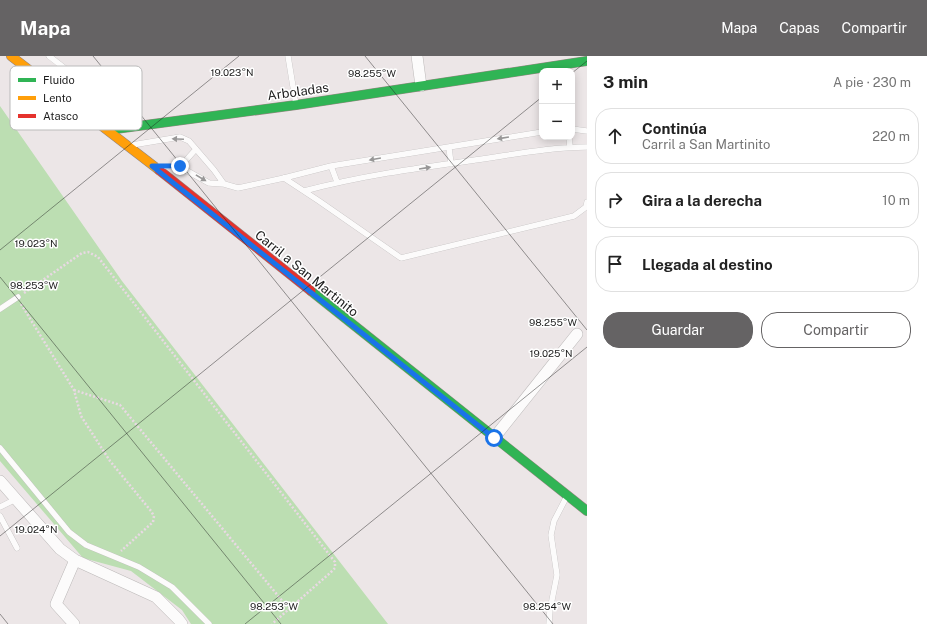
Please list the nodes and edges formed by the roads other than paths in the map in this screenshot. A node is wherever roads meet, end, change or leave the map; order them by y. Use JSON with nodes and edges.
{"nodes":[{"id":1,"x":11,"y":56,"type":"edge"},
{"id":2,"x":49,"y":56,"type":"edge"},
{"id":3,"x":288,"y":56,"type":"edge"},
{"id":4,"x":417,"y":56,"type":"edge"},
{"id":5,"x":587,"y":61,"type":"edge"},
{"id":6,"x":24,"y":66,"type":"edge"},
{"id":7,"x":62,"y":66,"type":"edge"},
{"id":8,"x":421,"y":86,"type":"junction"},
{"id":9,"x":296,"y":105,"type":"junction"},
{"id":10,"x":142,"y":125,"type":"edge"},
{"id":11,"x":575,"y":129,"type":"edge"},
{"id":12,"x":108,"y":130,"type":"edge"},
{"id":13,"x":587,"y":131,"type":"edge"},
{"id":14,"x":539,"y":132,"type":"edge"},
{"id":15,"x":569,"y":140,"type":"edge"},
{"id":16,"x":127,"y":146,"type":"junction"},
{"id":17,"x":449,"y":147,"type":"junction"},
{"id":18,"x":570,"y":147,"type":"junction"},
{"id":19,"x":587,"y":147,"type":"edge"},
{"id":20,"x":196,"y":149,"type":"junction"},
{"id":21,"x":451,"y":164,"type":"junction"},
{"id":22,"x":152,"y":166,"type":"junction"},
{"id":23,"x":180,"y":166,"type":"junction"},
{"id":24,"x":331,"y":166,"type":"junction"},
{"id":25,"x":284,"y":178,"type":"junction"},
{"id":26,"x":337,"y":182,"type":"junction"},
{"id":27,"x":224,"y":184,"type":"junction"},
{"id":28,"x":304,"y":191,"type":"junction"},
{"id":29,"x":587,"y":202,"type":"edge"},
{"id":30,"x":18,"y":297,"type":"road end"},
{"id":31,"x":0,"y":310,"type":"edge"},
{"id":32,"x":577,"y":334,"type":"dead end"},
{"id":33,"x":494,"y":438,"type":"junction"},
{"id":34,"x":0,"y":448,"type":"edge"},
{"id":35,"x":0,"y":480,"type":"edge"},
{"id":36,"x":567,"y":496,"type":"junction"},
{"id":37,"x":16,"y":499,"type":"junction"},
{"id":38,"x":0,"y":507,"type":"edge"},
{"id":39,"x":587,"y":511,"type":"edge"},
{"id":40,"x":0,"y":516,"type":"edge"},
{"id":41,"x":17,"y":548,"type":"dead end"},
{"id":42,"x":75,"y":560,"type":"junction"},
{"id":43,"x":74,"y":624,"type":"edge"},
{"id":44,"x":182,"y":624,"type":"edge"},
{"id":45,"x":210,"y":624,"type":"edge"},
{"id":46,"x":549,"y":624,"type":"edge"}],
"edges":[{"from":1,"to":6,"type":"street","name":"Carril a San Martinito"},
{"from":2,"to":7,"type":"lane"},
{"from":3,"to":9,"type":"lane"},
{"from":4,"to":8,"type":"street"},
{"from":5,"to":8,"type":"street","name":"Arboladas"},
{"from":8,"to":9,"type":"street","name":"Arboladas"},
{"from":9,"to":10,"type":"street","name":"Arboladas"},
{"from":11,"to":13,"type":"lane"},
{"from":12,"to":16,"type":"street","name":"Carril a San Martinito"},
{"from":14,"to":17,"type":"lane","one_way":true},
{"from":15,"to":18,"type":"lane"},
{"from":20,"to":16,"type":"lane","one_way":true},
{"from":16,"to":22,"type":"street","name":"Carril a San Martinito"},
{"from":17,"to":21,"type":"lane"},
{"from":17,"to":24,"type":"lane","one_way":true},
{"from":18,"to":19,"type":"lane"},
{"from":18,"to":21,"type":"lane"},
{"from":20,"to":23,"type":"lane"},
{"from":20,"to":27,"type":"lane"},
{"from":26,"to":21,"type":"lane","one_way":true},
{"from":22,"to":23,"type":"lane"},
{"from":22,"to":33,"type":"street","name":"Carril a San Martinito"},
{"from":23,"to":27,"type":"lane","one_way":true},
{"from":24,"to":25,"type":"lane"},
{"from":24,"to":26,"type":"lane"},
{"from":25,"to":27,"type":"lane"},
{"from":25,"to":28,"type":"lane"},
{"from":26,"to":28,"type":"lane"},
{"from":28,"to":29,"type":"lane"},
{"from":30,"to":31,"type":"lane"},
{"from":32,"to":33,"type":"street"},
{"from":33,"to":36,"type":"street","name":"Carril a San Martinito"},
{"from":34,"to":45,"type":"lane"},
{"from":35,"to":37,"type":"street"},
{"from":36,"to":39,"type":"street","name":"Carril a San Martinito"},
{"from":36,"to":46,"type":"lane"},
{"from":37,"to":38,"type":"lane"},
{"from":37,"to":42,"type":"street"},
{"from":40,"to":41,"type":"lane"},
{"from":42,"to":43,"type":"street"},
{"from":42,"to":44,"type":"street"}]}
